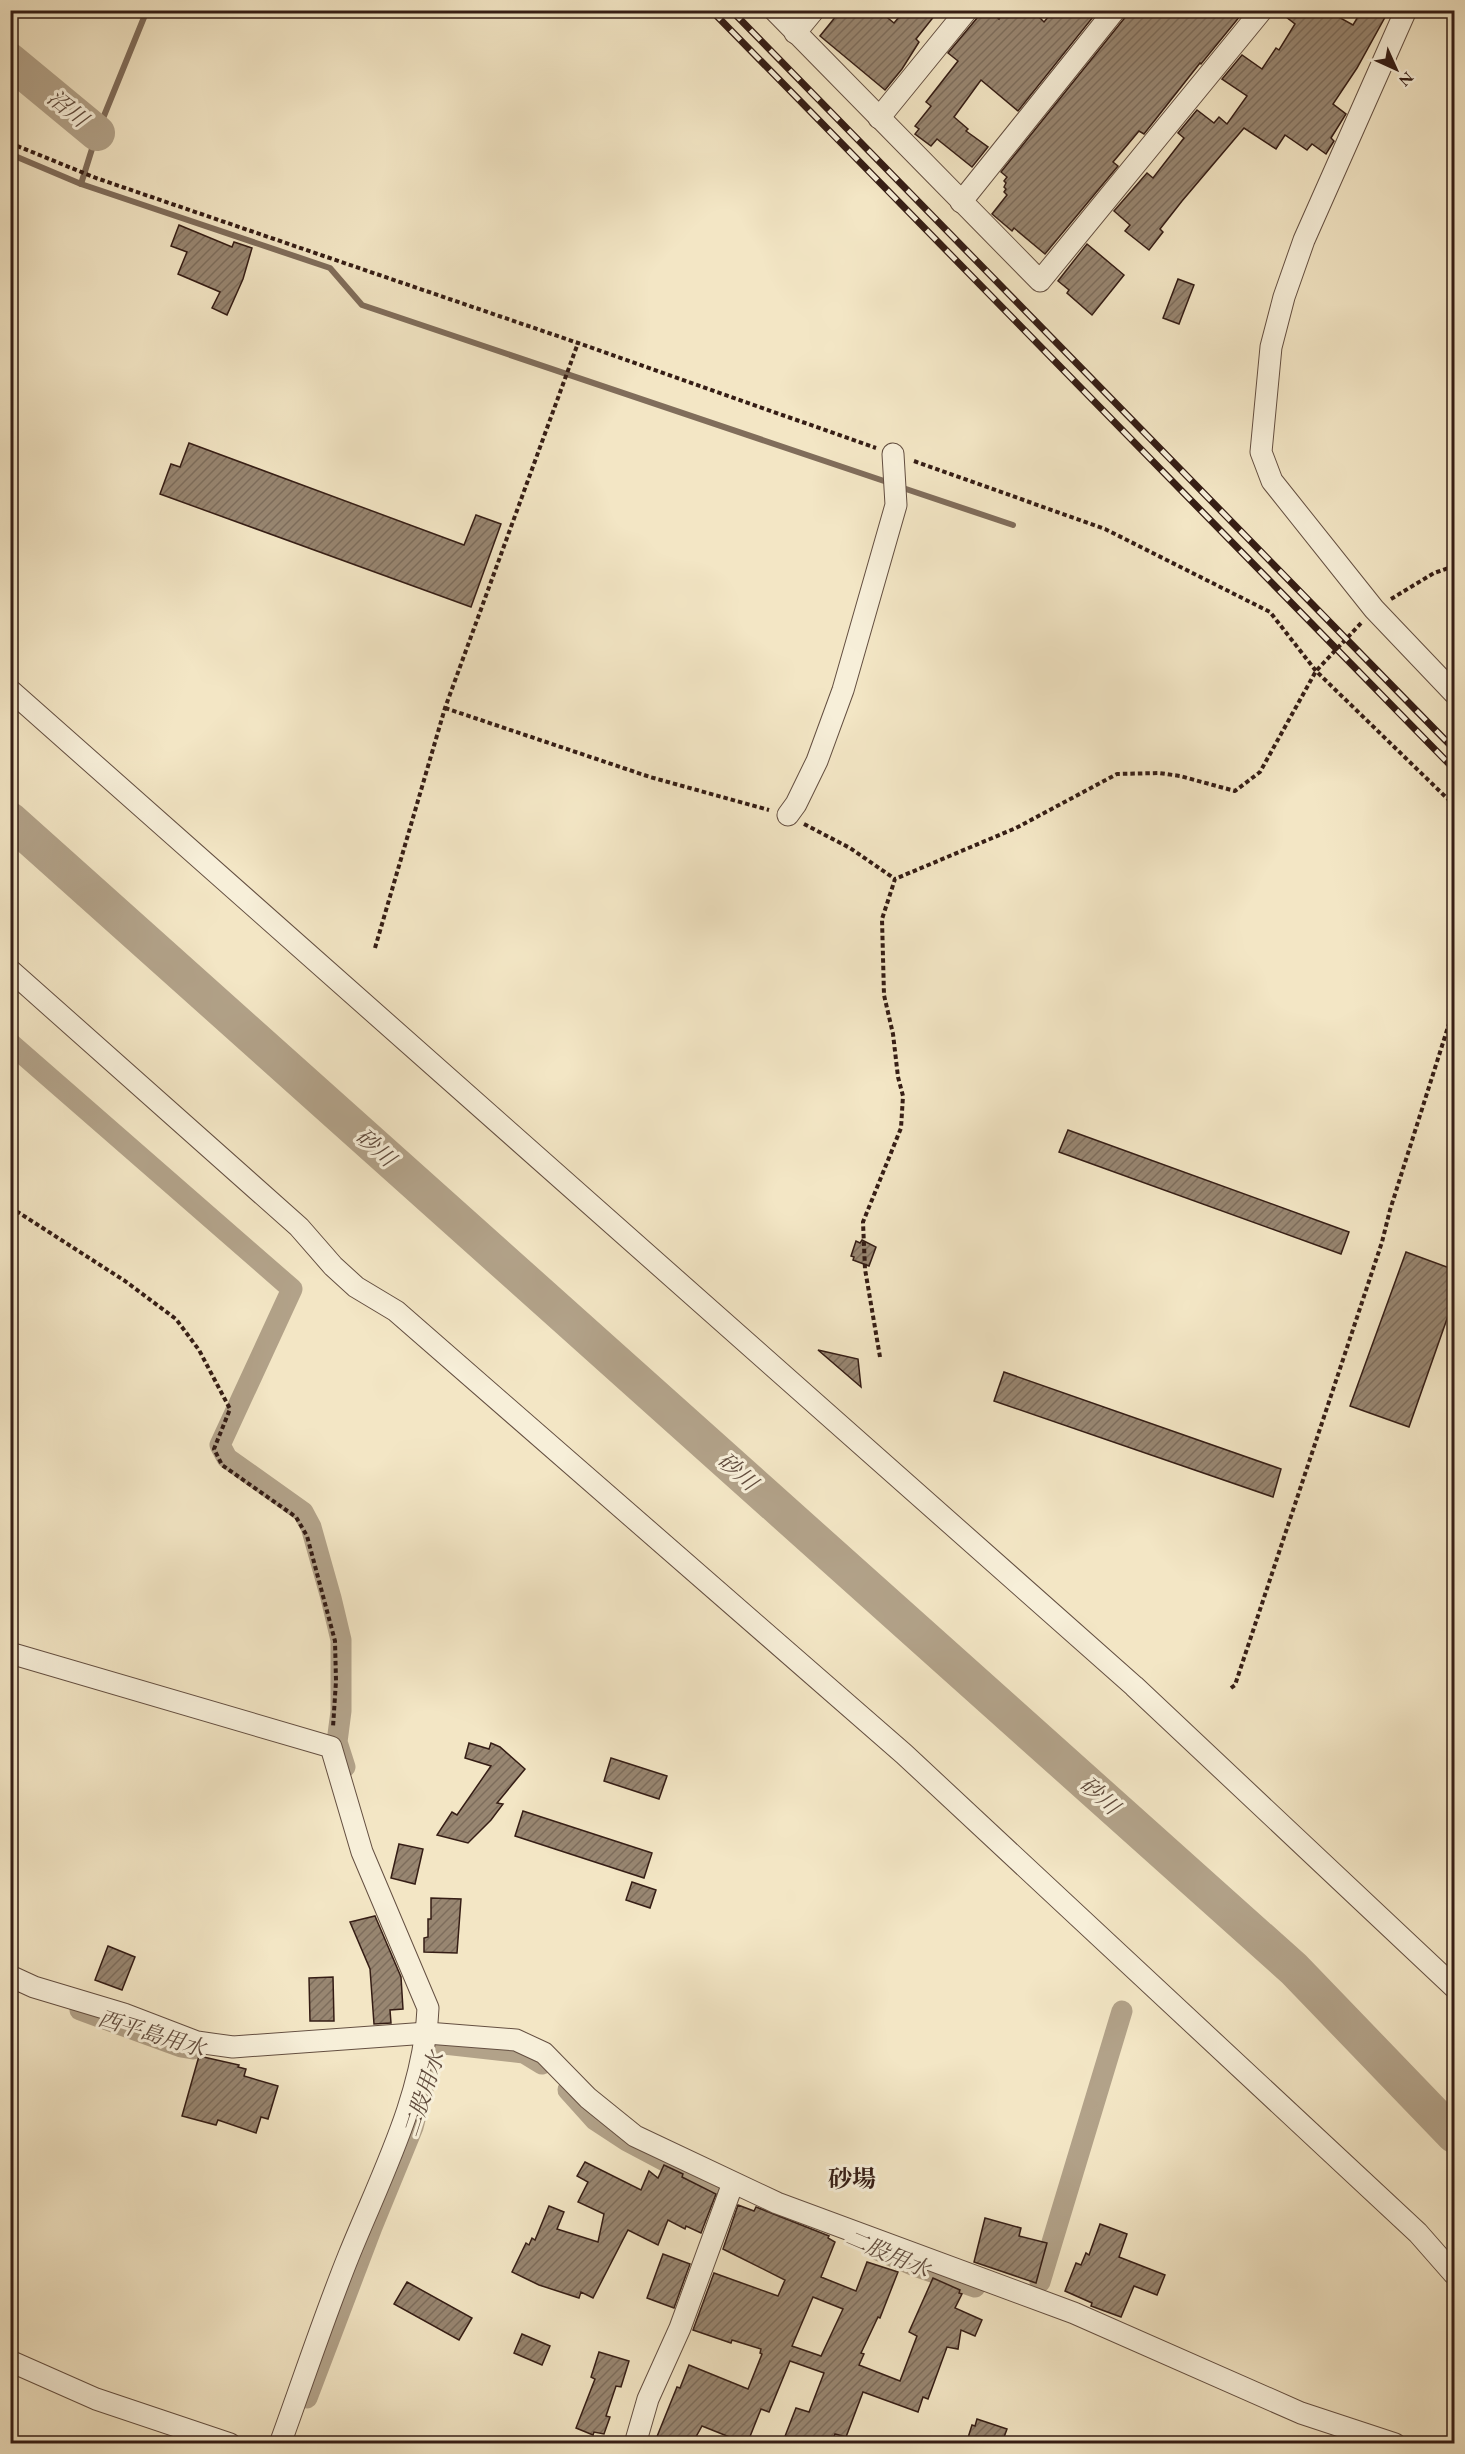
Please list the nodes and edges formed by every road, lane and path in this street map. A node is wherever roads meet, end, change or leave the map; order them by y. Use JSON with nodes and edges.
{"nodes":[{"id":1,"x":774,"y":10,"type":"edge"},
{"id":2,"x":814,"y":10,"type":"edge"},
{"id":3,"x":966,"y":10,"type":"edge"},
{"id":4,"x":1115,"y":10,"type":"edge"},
{"id":5,"x":1262,"y":10,"type":"edge"},
{"id":6,"x":1406,"y":10,"type":"edge"},
{"id":7,"x":795,"y":33,"type":"junction"},
{"id":8,"x":879,"y":118,"type":"junction"},
{"id":9,"x":10,"y":143,"type":"edge"},
{"id":10,"x":961,"y":202,"type":"junction"},
{"id":11,"x":578,"y":343,"type":"junction"},
{"id":12,"x":894,"y":454,"type":"junction"},
{"id":13,"x":1455,"y":566,"type":"edge"},
{"id":14,"x":1374,"y":609,"type":"junction"},
{"id":15,"x":1316,"y":670,"type":"junction"},
{"id":16,"x":10,"y":690,"type":"edge"},
{"id":17,"x":1455,"y":693,"type":"edge"},
{"id":18,"x":445,"y":708,"type":"junction"},
{"id":19,"x":1455,"y":805,"type":"edge"},
{"id":20,"x":788,"y":815,"type":"junction"},
{"id":21,"x":895,"y":879,"type":"junction"},
{"id":22,"x":375,"y":948,"type":"dead end"},
{"id":23,"x":10,"y":970,"type":"edge"},
{"id":24,"x":1455,"y":1008,"type":"edge"},
{"id":25,"x":10,"y":1207,"type":"edge"},
{"id":26,"x":880,"y":1357,"type":"dead end"},
{"id":27,"x":10,"y":1653,"type":"edge"},
{"id":28,"x":1231,"y":1689,"type":"dead end"},
{"id":29,"x":331,"y":1747,"type":"junction"},
{"id":30,"x":10,"y":1976,"type":"edge"},
{"id":31,"x":1455,"y":1987,"type":"edge"},
{"id":32,"x":427,"y":2033,"type":"junction"},
{"id":33,"x":733,"y":2183,"type":"junction"},
{"id":34,"x":1455,"y":2274,"type":"edge"},
{"id":35,"x":10,"y":2361,"type":"edge"},
{"id":36,"x":230,"y":2444,"type":"edge"},
{"id":37,"x":279,"y":2444,"type":"edge"},
{"id":38,"x":635,"y":2444,"type":"edge"},
{"id":39,"x":1395,"y":2444,"type":"edge"}],
"edges":[{"from":1,"to":7,"type":"street"},
{"from":2,"to":7,"type":"street"},
{"from":3,"to":8,"type":"street"},
{"from":4,"to":10,"type":"street"},
{"from":5,"to":10,"type":"street"},
{"from":6,"to":14,"type":"street"},
{"from":7,"to":8,"type":"street"},
{"from":8,"to":10,"type":"street"},
{"from":9,"to":11,"type":"path"},
{"from":11,"to":12,"type":"path"},
{"from":11,"to":18,"type":"path"},
{"from":12,"to":15,"type":"path"},
{"from":12,"to":20,"type":"street"},
{"from":13,"to":14,"type":"path"},
{"from":14,"to":15,"type":"path"},
{"from":14,"to":17,"type":"street"},
{"from":15,"to":19,"type":"path"},
{"from":15,"to":21,"type":"path"},
{"from":16,"to":31,"type":"street"},
{"from":18,"to":20,"type":"path"},
{"from":18,"to":22,"type":"path"},
{"from":20,"to":21,"type":"path"},
{"from":21,"to":26,"type":"path"},
{"from":23,"to":34,"type":"street"},
{"from":24,"to":28,"type":"path"},
{"from":25,"to":29,"type":"path"},
{"from":27,"to":29,"type":"street"},
{"from":29,"to":32,"type":"street"},
{"from":30,"to":32,"type":"street"},
{"from":32,"to":33,"type":"street"},
{"from":32,"to":37,"type":"street"},
{"from":33,"to":38,"type":"street"},
{"from":33,"to":39,"type":"street"},
{"from":35,"to":36,"type":"street"}]}
